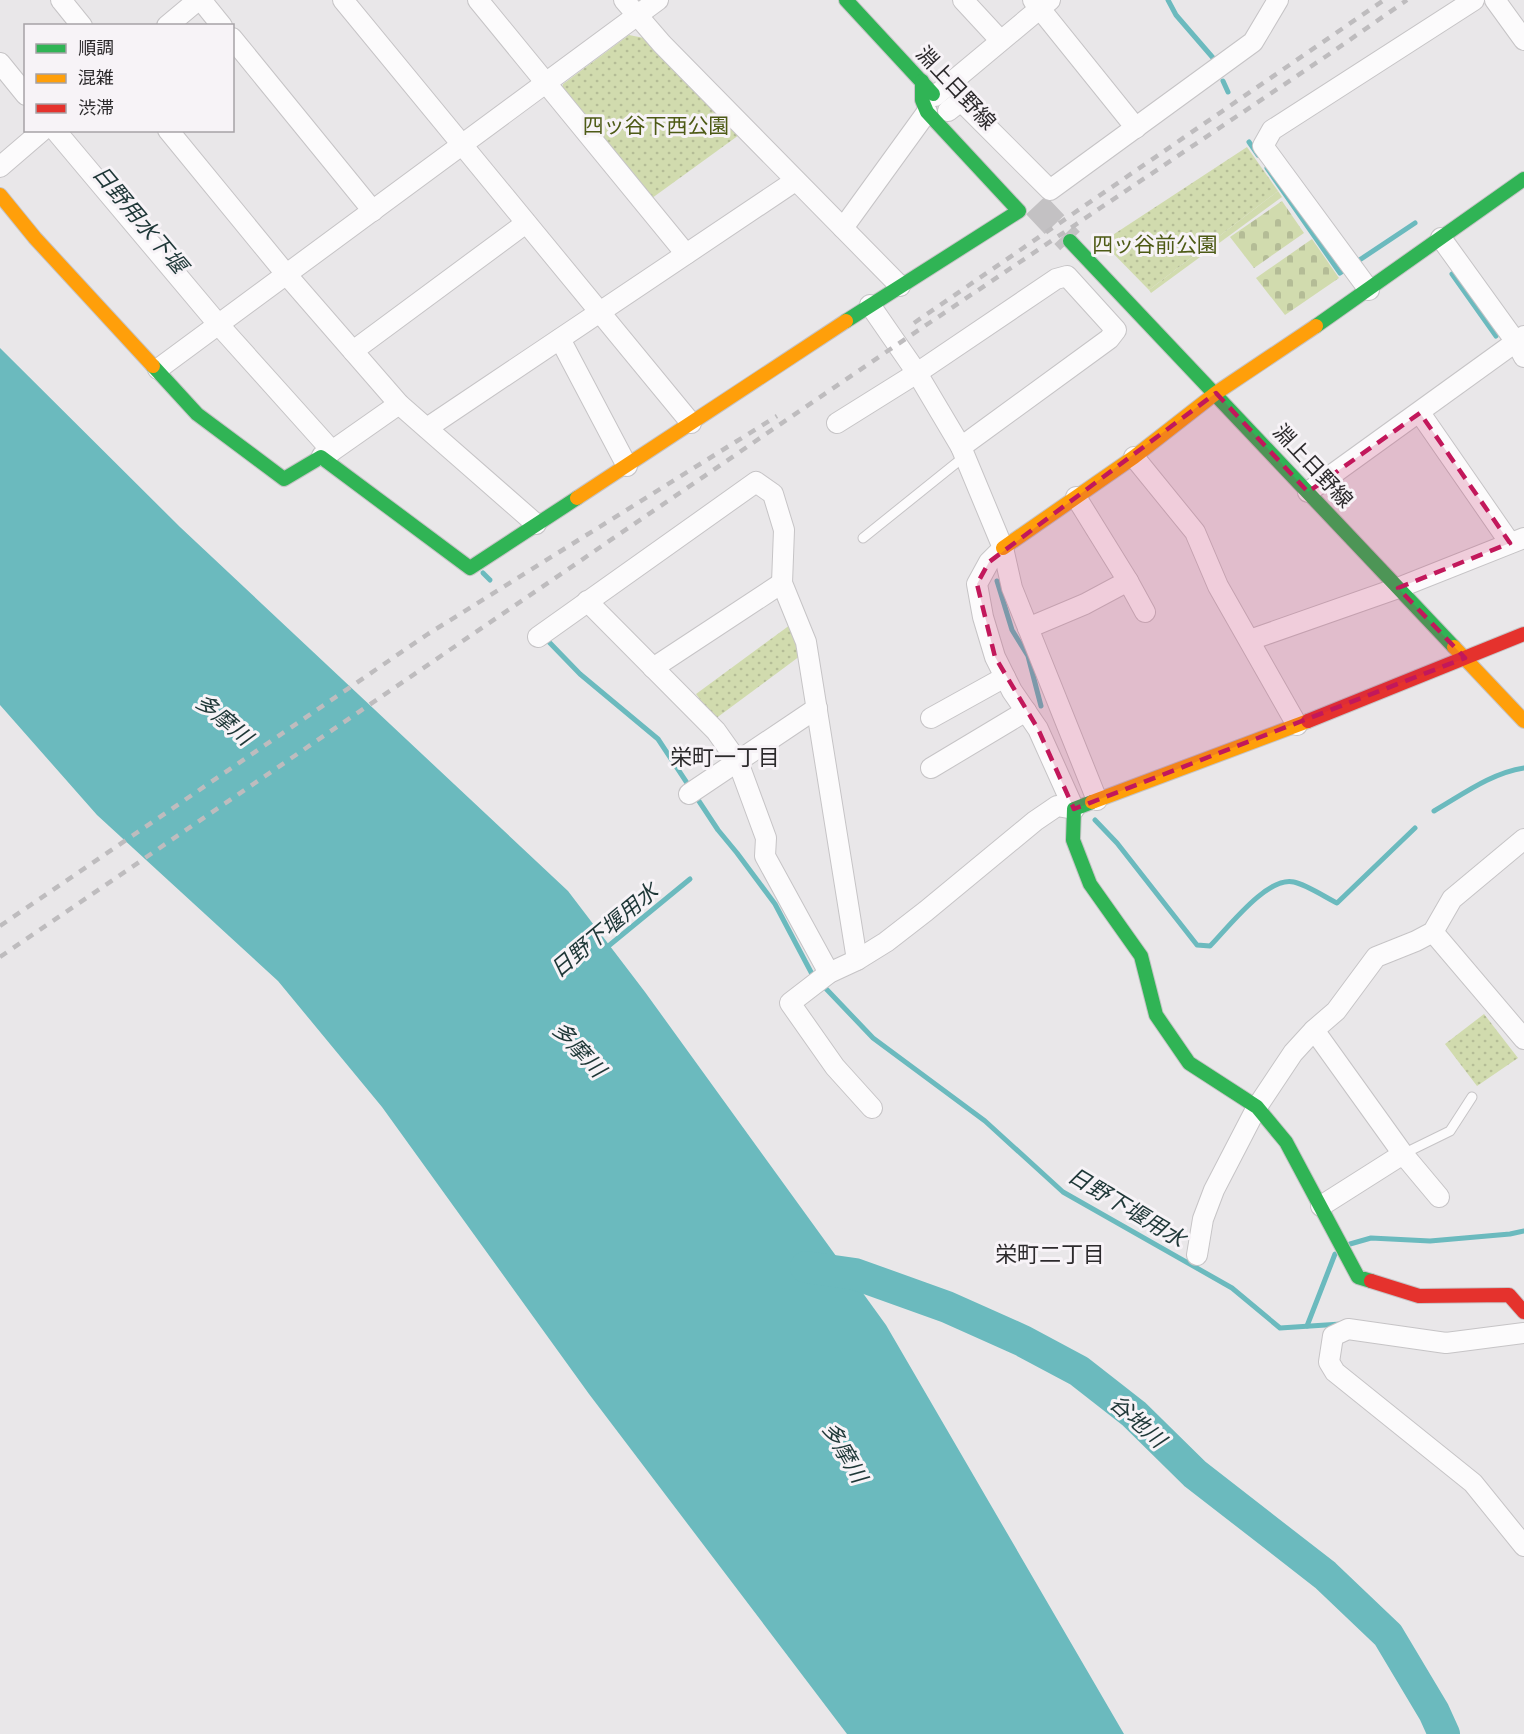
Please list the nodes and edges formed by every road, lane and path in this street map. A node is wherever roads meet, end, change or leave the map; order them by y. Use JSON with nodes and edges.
{"nodes":[{"id":1,"x":61,"y":0,"type":"edge"},
{"id":2,"x":199,"y":0,"type":"edge"},
{"id":3,"x":343,"y":0,"type":"edge"},
{"id":4,"x":478,"y":0,"type":"edge"},
{"id":5,"x":624,"y":0,"type":"edge"},
{"id":6,"x":658,"y":0,"type":"edge"},
{"id":7,"x":846,"y":0,"type":"edge"},
{"id":8,"x":963,"y":0,"type":"edge"},
{"id":9,"x":1278,"y":0,"type":"edge"},
{"id":10,"x":1474,"y":0,"type":"edge"},
{"id":11,"x":1495,"y":0,"type":"edge"},
{"id":12,"x":1041,"y":3,"type":"edge"},
{"id":13,"x":637,"y":16,"type":"junction"},
{"id":14,"x":80,"y":24,"type":"edge"},
{"id":15,"x":169,"y":24,"type":"edge"},
{"id":16,"x":220,"y":24,"type":"edge"},
{"id":17,"x":1000,"y":40,"type":"junction"},
{"id":18,"x":1524,"y":40,"type":"edge"},
{"id":19,"x":234,"y":41,"type":"edge"},
{"id":20,"x":0,"y":63,"type":"edge"},
{"id":21,"x":546,"y":83,"type":"junction"},
{"id":22,"x":24,"y":93,"type":"edge"},
{"id":23,"x":931,"y":104,"type":"junction"},
{"id":24,"x":952,"y":115,"type":"joint"},
{"id":25,"x":1136,"y":128,"type":"junction"},
{"id":26,"x":41,"y":132,"type":"edge"},
{"id":27,"x":57,"y":132,"type":"edge"},
{"id":28,"x":170,"y":132,"type":"edge"},
{"id":29,"x":462,"y":145,"type":"junction"},
{"id":30,"x":0,"y":167,"type":"edge"},
{"id":31,"x":1524,"y":179,"type":"edge"},
{"id":32,"x":795,"y":181,"type":"junction"},
{"id":33,"x":0,"y":195,"type":"edge"},
{"id":34,"x":373,"y":211,"type":"junction"},
{"id":35,"x":526,"y":223,"type":"junction"},
{"id":36,"x":843,"y":228,"type":"junction"},
{"id":37,"x":1441,"y":238,"type":"junction"},
{"id":38,"x":1070,"y":241,"type":"tunnel mouth"},
{"id":39,"x":686,"y":254,"type":"junction"},
{"id":40,"x":286,"y":274,"type":"junction"},
{"id":41,"x":900,"y":286,"type":"junction"},
{"id":42,"x":1369,"y":290,"type":"junction"},
{"id":43,"x":870,"y":305,"type":"junction"},
{"id":44,"x":600,"y":312,"type":"junction"},
{"id":45,"x":218,"y":324,"type":"junction"},
{"id":46,"x":560,"y":339,"type":"junction"},
{"id":47,"x":1521,"y":345,"type":"edge"},
{"id":48,"x":353,"y":351,"type":"junction"},
{"id":49,"x":158,"y":369,"type":"junction"},
{"id":50,"x":917,"y":373,"type":"junction"},
{"id":51,"x":1216,"y":393,"type":"junction"},
{"id":52,"x":399,"y":404,"type":"junction"},
{"id":53,"x":1420,"y":413,"type":"junction"},
{"id":54,"x":691,"y":423,"type":"junction"},
{"id":55,"x":837,"y":423,"type":"dead end"},
{"id":56,"x":427,"y":428,"type":"junction"},
{"id":57,"x":963,"y":452,"type":"junction"},
{"id":58,"x":326,"y":454,"type":"junction"},
{"id":59,"x":1134,"y":457,"type":"junction"},
{"id":60,"x":627,"y":466,"type":"junction"},
{"id":61,"x":1308,"y":492,"type":"junction"},
{"id":62,"x":1076,"y":497,"type":"junction"},
{"id":63,"x":536,"y":524,"type":"junction"},
{"id":64,"x":863,"y":538,"type":"dead end"},
{"id":65,"x":1517,"y":540,"type":"edge"},
{"id":66,"x":1003,"y":548,"type":"junction"},
{"id":67,"x":1128,"y":581,"type":"junction"},
{"id":68,"x":783,"y":583,"type":"junction"},
{"id":69,"x":1398,"y":588,"type":"junction"},
{"id":70,"x":587,"y":601,"type":"junction"},
{"id":71,"x":1145,"y":612,"type":"dead end"},
{"id":72,"x":1028,"y":628,"type":"junction"},
{"id":73,"x":538,"y":637,"type":"dead end"},
{"id":74,"x":1522,"y":638,"type":"edge"},
{"id":75,"x":1250,"y":640,"type":"junction"},
{"id":76,"x":1465,"y":658,"type":"junction"},
{"id":77,"x":652,"y":668,"type":"junction"},
{"id":78,"x":1005,"y":677,"type":"junction"},
{"id":79,"x":817,"y":708,"type":"junction"},
{"id":80,"x":1026,"y":711,"type":"junction"},
{"id":81,"x":931,"y":718,"type":"dead end"},
{"id":82,"x":1524,"y":721,"type":"edge"},
{"id":83,"x":1297,"y":725,"type":"junction"},
{"id":84,"x":738,"y":762,"type":"junction"},
{"id":85,"x":931,"y":768,"type":"dead end"},
{"id":86,"x":694,"y":790,"type":"dead end"},
{"id":87,"x":1097,"y":800,"type":"junction"},
{"id":88,"x":1074,"y":809,"type":"junction"},
{"id":89,"x":1524,"y":839,"type":"edge"},
{"id":90,"x":1433,"y":932,"type":"junction"},
{"id":91,"x":856,"y":960,"type":"junction"},
{"id":92,"x":821,"y":979,"type":"junction"},
{"id":93,"x":1314,"y":1030,"type":"junction"},
{"id":94,"x":1524,"y":1039,"type":"edge"},
{"id":95,"x":1472,"y":1097,"type":"dead end"},
{"id":96,"x":1257,"y":1107,"type":"junction"},
{"id":97,"x":872,"y":1108,"type":"dead end"},
{"id":98,"x":1403,"y":1154,"type":"junction"},
{"id":99,"x":1439,"y":1197,"type":"dead end"},
{"id":100,"x":1321,"y":1206,"type":"junction"},
{"id":101,"x":1197,"y":1255,"type":"dead end"},
{"id":102,"x":1515,"y":1294,"type":"edge"},
{"id":103,"x":1524,"y":1312,"type":"edge"},
{"id":104,"x":1524,"y":1333,"type":"edge"},
{"id":105,"x":1524,"y":1546,"type":"edge"}],
"edges":[{"from":1,"to":14,"type":"street"},
{"from":2,"to":15,"type":"street"},
{"from":2,"to":16,"type":"street"},
{"from":3,"to":29,"type":"street"},
{"from":4,"to":21,"type":"street"},
{"from":5,"to":13,"type":"street"},
{"from":6,"to":13,"type":"street"},
{"from":7,"to":23,"type":"street","name":"淵上日野線"},
{"from":8,"to":17,"type":"street"},
{"from":9,"to":25,"type":"street"},
{"from":10,"to":42,"type":"street"},
{"from":11,"to":18,"type":"street"},
{"from":12,"to":17,"type":"street"},
{"from":12,"to":25,"type":"street"},
{"from":13,"to":21,"type":"street"},
{"from":13,"to":32,"type":"street"},
{"from":17,"to":23,"type":"street"},
{"from":19,"to":34,"type":"street"},
{"from":20,"to":22,"type":"street"},
{"from":21,"to":29,"type":"street"},
{"from":21,"to":39,"type":"street"},
{"from":23,"to":24,"type":"street","name":"淵上日野線"},
{"from":23,"to":36,"type":"street"},
{"from":23,"to":41,"type":"street"},
{"from":24,"to":25,"type":"street"},
{"from":26,"to":30,"type":"street"},
{"from":27,"to":45,"type":"street"},
{"from":28,"to":40,"type":"street"},
{"from":29,"to":34,"type":"street"},
{"from":29,"to":35,"type":"street"},
{"from":31,"to":37,"type":"street"},
{"from":32,"to":36,"type":"street"},
{"from":32,"to":39,"type":"street"},
{"from":33,"to":49,"type":"street"},
{"from":34,"to":40,"type":"street"},
{"from":35,"to":44,"type":"street"},
{"from":35,"to":48,"type":"street"},
{"from":36,"to":41,"type":"street"},
{"from":37,"to":42,"type":"street"},
{"from":37,"to":47,"type":"street"},
{"from":38,"to":51,"type":"street","name":"淵上日野線"},
{"from":39,"to":44,"type":"street"},
{"from":40,"to":45,"type":"street"},
{"from":40,"to":48,"type":"street"},
{"from":41,"to":43,"type":"street"},
{"from":42,"to":51,"type":"street"},
{"from":43,"to":50,"type":"street"},
{"from":43,"to":54,"type":"street"},
{"from":44,"to":46,"type":"street"},
{"from":44,"to":54,"type":"street"},
{"from":45,"to":49,"type":"street"},
{"from":45,"to":58,"type":"street"},
{"from":46,"to":56,"type":"street"},
{"from":46,"to":60,"type":"street"},
{"from":47,"to":53,"type":"street"},
{"from":48,"to":52,"type":"street"},
{"from":49,"to":58,"type":"street"},
{"from":50,"to":55,"type":"street"},
{"from":50,"to":57,"type":"street"},
{"from":50,"to":57,"type":"street"},
{"from":51,"to":59,"type":"street"},
{"from":51,"to":61,"type":"street","name":"淵上日野線"},
{"from":52,"to":56,"type":"street"},
{"from":52,"to":58,"type":"street"},
{"from":53,"to":61,"type":"street"},
{"from":53,"to":65,"type":"street"},
{"from":54,"to":60,"type":"street"},
{"from":56,"to":63,"type":"street"},
{"from":57,"to":64,"type":"lane"},
{"from":57,"to":66,"type":"street"},
{"from":58,"to":63,"type":"street"},
{"from":59,"to":62,"type":"street"},
{"from":59,"to":75,"type":"street"},
{"from":60,"to":63,"type":"street"},
{"from":61,"to":69,"type":"street","name":"淵上日野線"},
{"from":62,"to":66,"type":"street"},
{"from":62,"to":67,"type":"street"},
{"from":65,"to":69,"type":"street"},
{"from":66,"to":72,"type":"street"},
{"from":66,"to":78,"type":"street"},
{"from":67,"to":71,"type":"street"},
{"from":67,"to":72,"type":"street"},
{"from":68,"to":70,"type":"street"},
{"from":68,"to":77,"type":"street"},
{"from":68,"to":79,"type":"street"},
{"from":69,"to":75,"type":"street"},
{"from":69,"to":76,"type":"street","name":"淵上日野線"},
{"from":70,"to":73,"type":"street"},
{"from":70,"to":77,"type":"street"},
{"from":72,"to":87,"type":"street"},
{"from":74,"to":76,"type":"street"},
{"from":75,"to":83,"type":"street"},
{"from":76,"to":82,"type":"street","name":"淵上日野線"},
{"from":76,"to":83,"type":"street"},
{"from":77,"to":84,"type":"street"},
{"from":78,"to":80,"type":"street"},
{"from":78,"to":81,"type":"street"},
{"from":79,"to":84,"type":"street"},
{"from":79,"to":91,"type":"street"},
{"from":80,"to":85,"type":"street"},
{"from":80,"to":88,"type":"street"},
{"from":83,"to":87,"type":"street"},
{"from":84,"to":86,"type":"street"},
{"from":84,"to":92,"type":"street"},
{"from":87,"to":88,"type":"street"},
{"from":88,"to":91,"type":"street"},
{"from":88,"to":96,"type":"street"},
{"from":89,"to":90,"type":"street"},
{"from":90,"to":93,"type":"street"},
{"from":90,"to":94,"type":"street"},
{"from":91,"to":92,"type":"street"},
{"from":92,"to":97,"type":"street"},
{"from":93,"to":96,"type":"street"},
{"from":93,"to":98,"type":"street"},
{"from":95,"to":98,"type":"lane"},
{"from":96,"to":100,"type":"street"},
{"from":96,"to":101,"type":"street"},
{"from":98,"to":99,"type":"street"},
{"from":98,"to":100,"type":"street"},
{"from":100,"to":102,"type":"street"},
{"from":102,"to":103,"type":"street"},
{"from":104,"to":105,"type":"street"}]}
